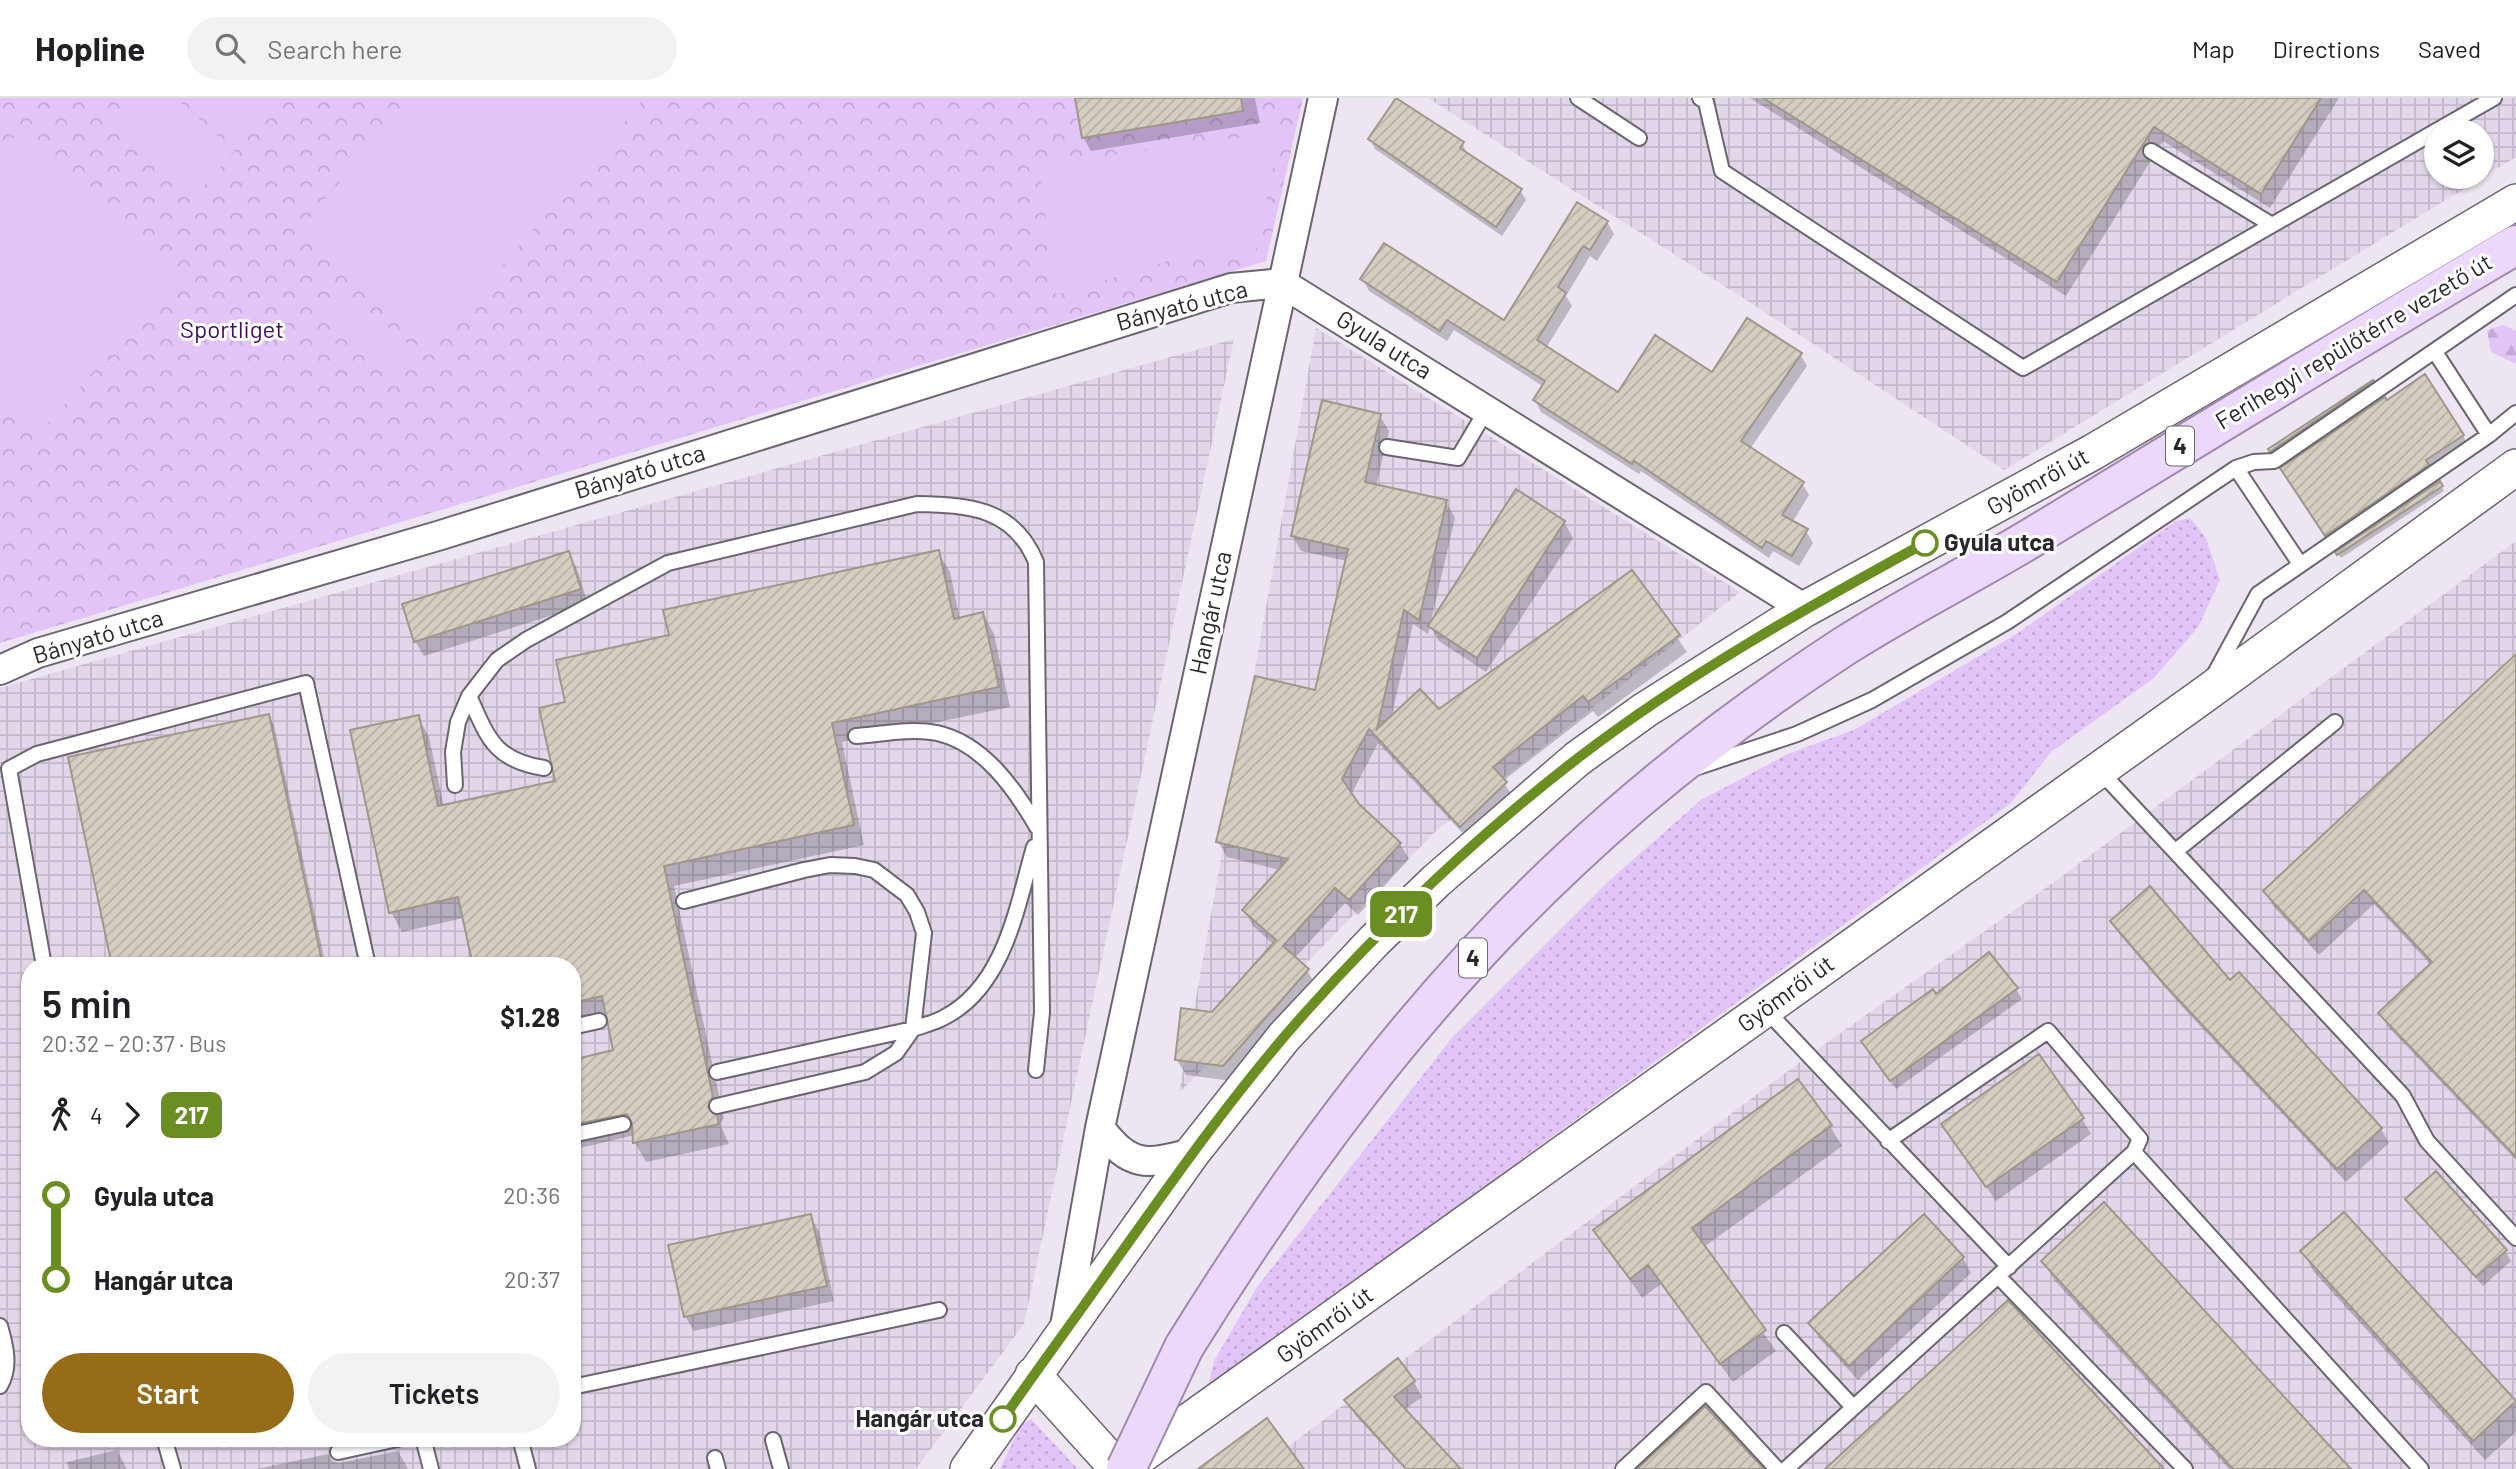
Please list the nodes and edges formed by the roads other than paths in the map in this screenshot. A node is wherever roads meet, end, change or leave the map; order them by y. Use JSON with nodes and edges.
{"nodes":[{"id":1,"x":1322,"y":98,"type":"edge"},
{"id":2,"x":1578,"y":98,"type":"edge"},
{"id":3,"x":1700,"y":98,"type":"edge"},
{"id":4,"x":2494,"y":98,"type":"edge"},
{"id":5,"x":2457,"y":119,"type":"edge"},
{"id":6,"x":1639,"y":138,"type":"dead end"},
{"id":7,"x":2424,"y":138,"type":"edge"},
{"id":8,"x":2151,"y":151,"type":"dead end"},
{"id":9,"x":2512,"y":219,"type":"edge"},
{"id":10,"x":2272,"y":225,"type":"junction"},
{"id":11,"x":2423,"y":275,"type":"dead end"},
{"id":12,"x":1282,"y":283,"type":"junction"},
{"id":13,"x":2516,"y":295,"type":"edge"},
{"id":14,"x":2393,"y":299,"type":"dead end"},
{"id":15,"x":2435,"y":352,"type":"junction"},
{"id":16,"x":2323,"y":358,"type":"junction"},
{"id":17,"x":1487,"y":409,"type":"junction"},
{"id":18,"x":2516,"y":412,"type":"edge"},
{"id":19,"x":2489,"y":435,"type":"junction"},
{"id":20,"x":1387,"y":447,"type":"dead end"},
{"id":21,"x":2516,"y":467,"type":"edge"},
{"id":22,"x":2236,"y":468,"type":"junction"},
{"id":23,"x":2300,"y":564,"type":"junction"},
{"id":24,"x":1805,"y":609,"type":"junction"},
{"id":25,"x":0,"y":670,"type":"edge"},
{"id":26,"x":469,"y":696,"type":"junction"},
{"id":27,"x":2201,"y":697,"type":"junction"},
{"id":28,"x":2335,"y":722,"type":"dead end"},
{"id":29,"x":856,"y":736,"type":"dead end"},
{"id":30,"x":544,"y":768,"type":"dead end"},
{"id":31,"x":2099,"y":770,"type":"junction"},
{"id":32,"x":1663,"y":779,"type":"junction"},
{"id":33,"x":455,"y":785,"type":"dead end"},
{"id":34,"x":1038,"y":830,"type":"junction"},
{"id":35,"x":2177,"y":850,"type":"junction"},
{"id":36,"x":684,"y":901,"type":"dead end"},
{"id":37,"x":42,"y":957,"type":"edge"},
{"id":38,"x":366,"y":957,"type":"edge"},
{"id":39,"x":1765,"y":1009,"type":"junction"},
{"id":40,"x":599,"y":1021,"type":"dead end"},
{"id":41,"x":581,"y":1025,"type":"edge"},
{"id":42,"x":913,"y":1029,"type":"junction"},
{"id":43,"x":1036,"y":1070,"type":"dead end"},
{"id":44,"x":718,"y":1072,"type":"dead end"},
{"id":45,"x":717,"y":1106,"type":"dead end"},
{"id":46,"x":623,"y":1124,"type":"dead end"},
{"id":47,"x":1100,"y":1128,"type":"junction"},
{"id":48,"x":581,"y":1133,"type":"edge"},
{"id":49,"x":1888,"y":1141,"type":"junction"},
{"id":50,"x":2134,"y":1152,"type":"junction"},
{"id":51,"x":1192,"y":1153,"type":"junction"},
{"id":52,"x":2516,"y":1238,"type":"edge"},
{"id":53,"x":2004,"y":1272,"type":"junction"},
{"id":54,"x":939,"y":1310,"type":"dead end"},
{"id":55,"x":0,"y":1326,"type":"edge"},
{"id":56,"x":1784,"y":1333,"type":"dead end"},
{"id":57,"x":1063,"y":1334,"type":"junction"},
{"id":58,"x":1033,"y":1375,"type":"junction"},
{"id":59,"x":581,"y":1385,"type":"edge"},
{"id":60,"x":0,"y":1386,"type":"edge"},
{"id":61,"x":1853,"y":1407,"type":"junction"},
{"id":62,"x":773,"y":1440,"type":"dead end"},
{"id":63,"x":167,"y":1447,"type":"edge"},
{"id":64,"x":358,"y":1447,"type":"edge"},
{"id":65,"x":425,"y":1447,"type":"edge"},
{"id":66,"x":522,"y":1447,"type":"edge"},
{"id":67,"x":338,"y":1451,"type":"dead end"},
{"id":68,"x":173,"y":1469,"type":"edge"},
{"id":69,"x":431,"y":1469,"type":"edge"},
{"id":70,"x":528,"y":1469,"type":"edge"},
{"id":71,"x":781,"y":1469,"type":"edge"},
{"id":72,"x":968,"y":1469,"type":"edge"},
{"id":73,"x":1122,"y":1469,"type":"edge"},
{"id":74,"x":1623,"y":1469,"type":"edge"},
{"id":75,"x":1777,"y":1469,"type":"edge"},
{"id":76,"x":1786,"y":1469,"type":"edge"},
{"id":77,"x":2185,"y":1469,"type":"edge"},
{"id":78,"x":2421,"y":1469,"type":"edge"}],
"edges":[{"from":1,"to":12,"type":"street","name":"Hangár utca"},
{"from":2,"to":6,"type":"lane"},
{"from":3,"to":10,"type":"lane"},
{"from":4,"to":5,"type":"lane"},
{"from":7,"to":10,"type":"lane"},
{"from":8,"to":10,"type":"lane"},
{"from":9,"to":11,"type":"lane"},
{"from":9,"to":16,"type":"main road","name":"Ferihegyi repülőtérre vezető út","number":"4"},
{"from":9,"to":24,"type":"street","name":"Gyömrői út"},
{"from":12,"to":17,"type":"street","name":"Gyula utca"},
{"from":12,"to":25,"type":"street","name":"Bányató utca"},
{"from":12,"to":47,"type":"street","name":"Hangár utca"},
{"from":13,"to":15,"type":"lane"},
{"from":14,"to":16,"type":"lane"},
{"from":15,"to":19,"type":"lane"},
{"from":15,"to":22,"type":"lane"},
{"from":16,"to":32,"type":"main road","name":"Ferihegyi repülőtérre vezető út","number":"4"},
{"from":17,"to":20,"type":"lane"},
{"from":17,"to":24,"type":"street","name":"Gyula utca"},
{"from":18,"to":19,"type":"lane"},
{"from":19,"to":23,"type":"lane"},
{"from":21,"to":27,"type":"street","name":"Gyömrői út"},
{"from":22,"to":23,"type":"lane"},
{"from":22,"to":32,"type":"lane"},
{"from":23,"to":27,"type":"lane"},
{"from":24,"to":51,"type":"street","name":"Gyömrői út"},
{"from":26,"to":30,"type":"lane"},
{"from":26,"to":33,"type":"lane"},
{"from":26,"to":34,"type":"lane"},
{"from":27,"to":31,"type":"street","name":"Gyömrői út"},
{"from":28,"to":35,"type":"lane"},
{"from":29,"to":34,"type":"lane"},
{"from":31,"to":35,"type":"lane"},
{"from":31,"to":39,"type":"street","name":"Gyömrői út"},
{"from":32,"to":73,"type":"main road","name":"Ferihegyi repülőtérre vezető út","number":"4","bridge":true},
{"from":34,"to":42,"type":"lane"},
{"from":34,"to":43,"type":"lane"},
{"from":35,"to":52,"type":"lane"},
{"from":36,"to":42,"type":"lane"},
{"from":37,"to":38,"type":"lane"},
{"from":39,"to":49,"type":"lane"},
{"from":39,"to":73,"type":"street","name":"Gyömrői út"},
{"from":40,"to":41,"type":"lane"},
{"from":42,"to":44,"type":"lane"},
{"from":42,"to":45,"type":"lane"},
{"from":46,"to":48,"type":"lane"},
{"from":47,"to":51,"type":"street"},
{"from":47,"to":57,"type":"street","name":"Hangár utca"},
{"from":49,"to":50,"type":"lane"},
{"from":49,"to":53,"type":"lane"},
{"from":50,"to":53,"type":"lane"},
{"from":50,"to":78,"type":"lane"},
{"from":51,"to":57,"type":"street","name":"Gyömrői út"},
{"from":53,"to":61,"type":"lane"},
{"from":53,"to":77,"type":"lane"},
{"from":54,"to":59,"type":"lane"},
{"from":55,"to":60,"type":"lane"},
{"from":56,"to":61,"type":"lane"},
{"from":57,"to":58,"type":"street","name":"Gyömrői út"},
{"from":58,"to":72,"type":"street","name":"Gyömrői út"},
{"from":58,"to":73,"type":"street"},
{"from":61,"to":76,"type":"lane"},
{"from":62,"to":71,"type":"lane"},
{"from":63,"to":68,"type":"lane"},
{"from":64,"to":67,"type":"lane"},
{"from":65,"to":69,"type":"lane"},
{"from":66,"to":70,"type":"lane"},
{"from":74,"to":75,"type":"lane"}]}
